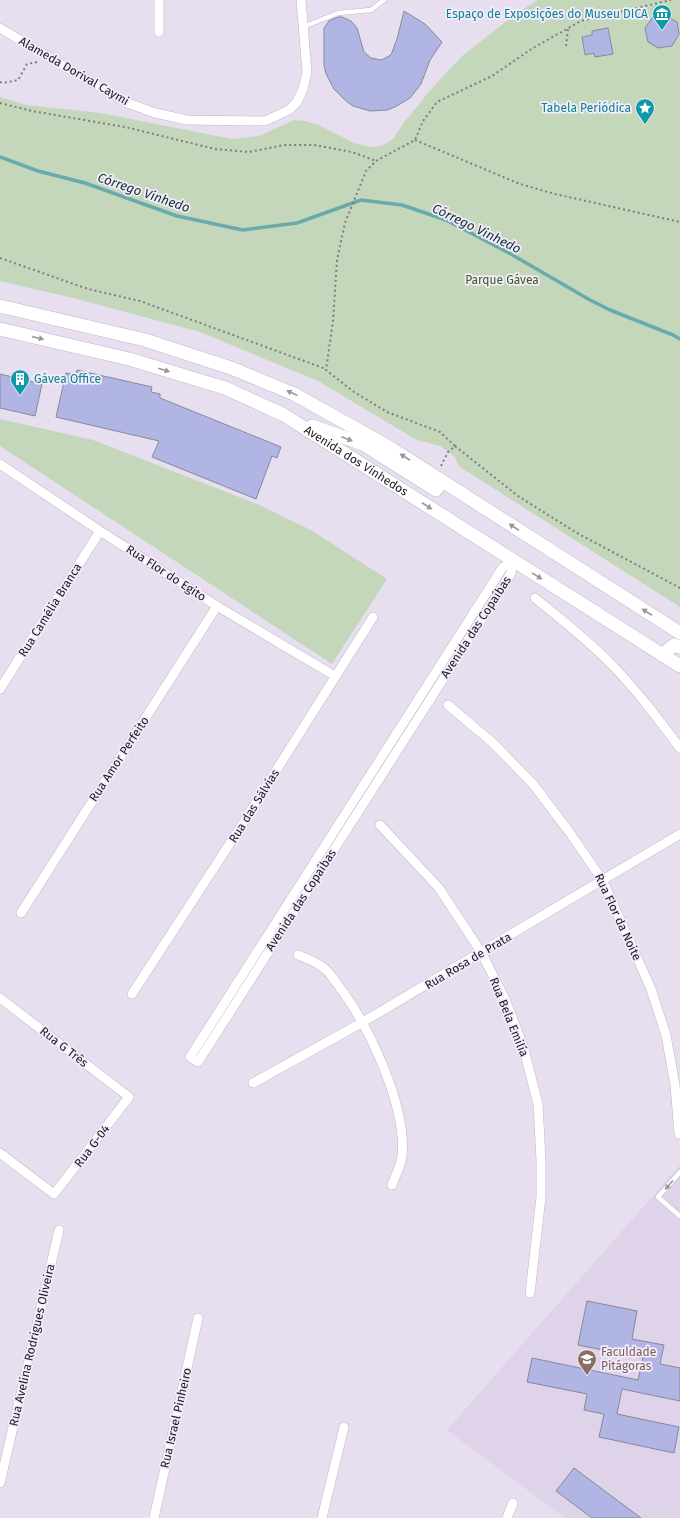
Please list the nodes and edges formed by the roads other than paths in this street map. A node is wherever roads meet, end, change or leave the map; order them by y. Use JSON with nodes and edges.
{"nodes":[{"id":1,"x":159,"y":0,"type":"edge"},
{"id":2,"x":301,"y":0,"type":"edge"},
{"id":3,"x":384,"y":0,"type":"edge"},
{"id":4,"x":303,"y":27,"type":"junction"},
{"id":5,"x":0,"y":28,"type":"edge"},
{"id":6,"x":159,"y":32,"type":"dead end"},
{"id":7,"x":0,"y":306,"type":"edge"},
{"id":8,"x":0,"y":329,"type":"edge"},
{"id":9,"x":284,"y":415,"type":"junction"},
{"id":10,"x":0,"y":464,"type":"edge"},
{"id":11,"x":439,"y":479,"type":"junction"},
{"id":12,"x":100,"y":531,"type":"junction"},
{"id":13,"x":513,"y":561,"type":"junction"},
{"id":14,"x":535,"y":598,"type":"dead end"},
{"id":15,"x":217,"y":606,"type":"junction"},
{"id":16,"x":373,"y":617,"type":"dead end"},
{"id":17,"x":680,"y":633,"type":"edge"},
{"id":18,"x":680,"y":647,"type":"edge"},
{"id":19,"x":662,"y":655,"type":"junction"},
{"id":20,"x":680,"y":666,"type":"edge"},
{"id":21,"x":335,"y":676,"type":"junction"},
{"id":22,"x":0,"y":689,"type":"edge"},
{"id":23,"x":448,"y":705,"type":"dead end"},
{"id":24,"x":680,"y":748,"type":"edge"},
{"id":25,"x":380,"y":825,"type":"dead end"},
{"id":26,"x":680,"y":834,"type":"edge"},
{"id":27,"x":603,"y":880,"type":"junction"},
{"id":28,"x":21,"y":913,"type":"dead end"},
{"id":29,"x":481,"y":952,"type":"junction"},
{"id":30,"x":298,"y":955,"type":"dead end"},
{"id":31,"x":132,"y":994,"type":"dead end"},
{"id":32,"x":0,"y":998,"type":"edge"},
{"id":33,"x":363,"y":1022,"type":"junction"},
{"id":34,"x":253,"y":1083,"type":"dead end"},
{"id":35,"x":129,"y":1097,"type":"joint"},
{"id":36,"x":679,"y":1134,"type":"dead end"},
{"id":37,"x":0,"y":1153,"type":"edge"},
{"id":38,"x":680,"y":1172,"type":"edge"},
{"id":39,"x":392,"y":1185,"type":"dead end"},
{"id":40,"x":680,"y":1216,"type":"edge"},
{"id":41,"x":59,"y":1230,"type":"dead end"},
{"id":42,"x":530,"y":1293,"type":"dead end"},
{"id":43,"x":198,"y":1318,"type":"dead end"},
{"id":44,"x":344,"y":1426,"type":"dead end"},
{"id":45,"x":0,"y":1483,"type":"edge"},
{"id":46,"x":513,"y":1503,"type":"dead end"},
{"id":47,"x":154,"y":1518,"type":"edge"},
{"id":48,"x":322,"y":1518,"type":"edge"},
{"id":49,"x":507,"y":1518,"type":"edge"}],
"edges":[{"from":1,"to":6,"type":"street"},
{"from":2,"to":4,"type":"street","name":"Alameda Dorival Caymi"},
{"from":3,"to":4,"type":"lane"},
{"from":4,"to":5,"type":"street","name":"Alameda Dorival Caymi"},
{"from":11,"to":7,"type":"main road","one_way":true},
{"from":8,"to":9,"type":"main road","name":"Avenida dos Vinhedos","one_way":true},
{"from":9,"to":11,"type":"main road","one_way":true},
{"from":9,"to":13,"type":"main road","name":"Avenida dos Vinhedos","one_way":true},
{"from":10,"to":12,"type":"street","name":"Rua Flor do Egito"},
{"from":17,"to":11,"type":"main road","one_way":true},
{"from":12,"to":15,"type":"street","name":"Rua Flor do Egito"},
{"from":12,"to":22,"type":"street","name":"Rua Camélia Branca"},
{"from":13,"to":13,"type":"street","name":"Avenida das Copaíbas"},
{"from":13,"to":19,"type":"main road","name":"Avenida dos Vinhedos","one_way":true},
{"from":14,"to":24,"type":"street"},
{"from":15,"to":21,"type":"street","name":"Rua Flor do Egito"},
{"from":15,"to":28,"type":"street","name":"Rua Amor Perfeito"},
{"from":16,"to":21,"type":"street","name":"Rua das Sálvías"},
{"from":18,"to":19,"type":"main road"},
{"from":19,"to":20,"type":"main road","name":"Avenida dos Vinhedos"},
{"from":21,"to":31,"type":"street","name":"Rua das Sálvías"},
{"from":23,"to":27,"type":"street","name":"Rua Flor da Noite"},
{"from":25,"to":29,"type":"street","name":"Rua Bela Emilía"},
{"from":26,"to":27,"type":"street","name":"Rua Rosa de Prata"},
{"from":27,"to":29,"type":"street","name":"Rua Rosa de Prata"},
{"from":27,"to":36,"type":"street","name":"Rua Flor da Noite"},
{"from":29,"to":33,"type":"street","name":"Rua Rosa de Prata"},
{"from":29,"to":42,"type":"street","name":"Rua Bela Emilía"},
{"from":30,"to":33,"type":"street"},
{"from":32,"to":35,"type":"street","name":"Rua G Três"},
{"from":33,"to":34,"type":"street","name":"Rua Rosa de Prata"},
{"from":33,"to":39,"type":"street"},
{"from":35,"to":37,"type":"street","name":"Rua G-04"},
{"from":38,"to":40,"type":"lane","one_way":true},
{"from":41,"to":45,"type":"street","name":"Rua Avelina Rodrigues Oliveira"},
{"from":43,"to":47,"type":"street","name":"Rua Israel Pinheiro"},
{"from":44,"to":48,"type":"street"},
{"from":46,"to":49,"type":"street"}]}
